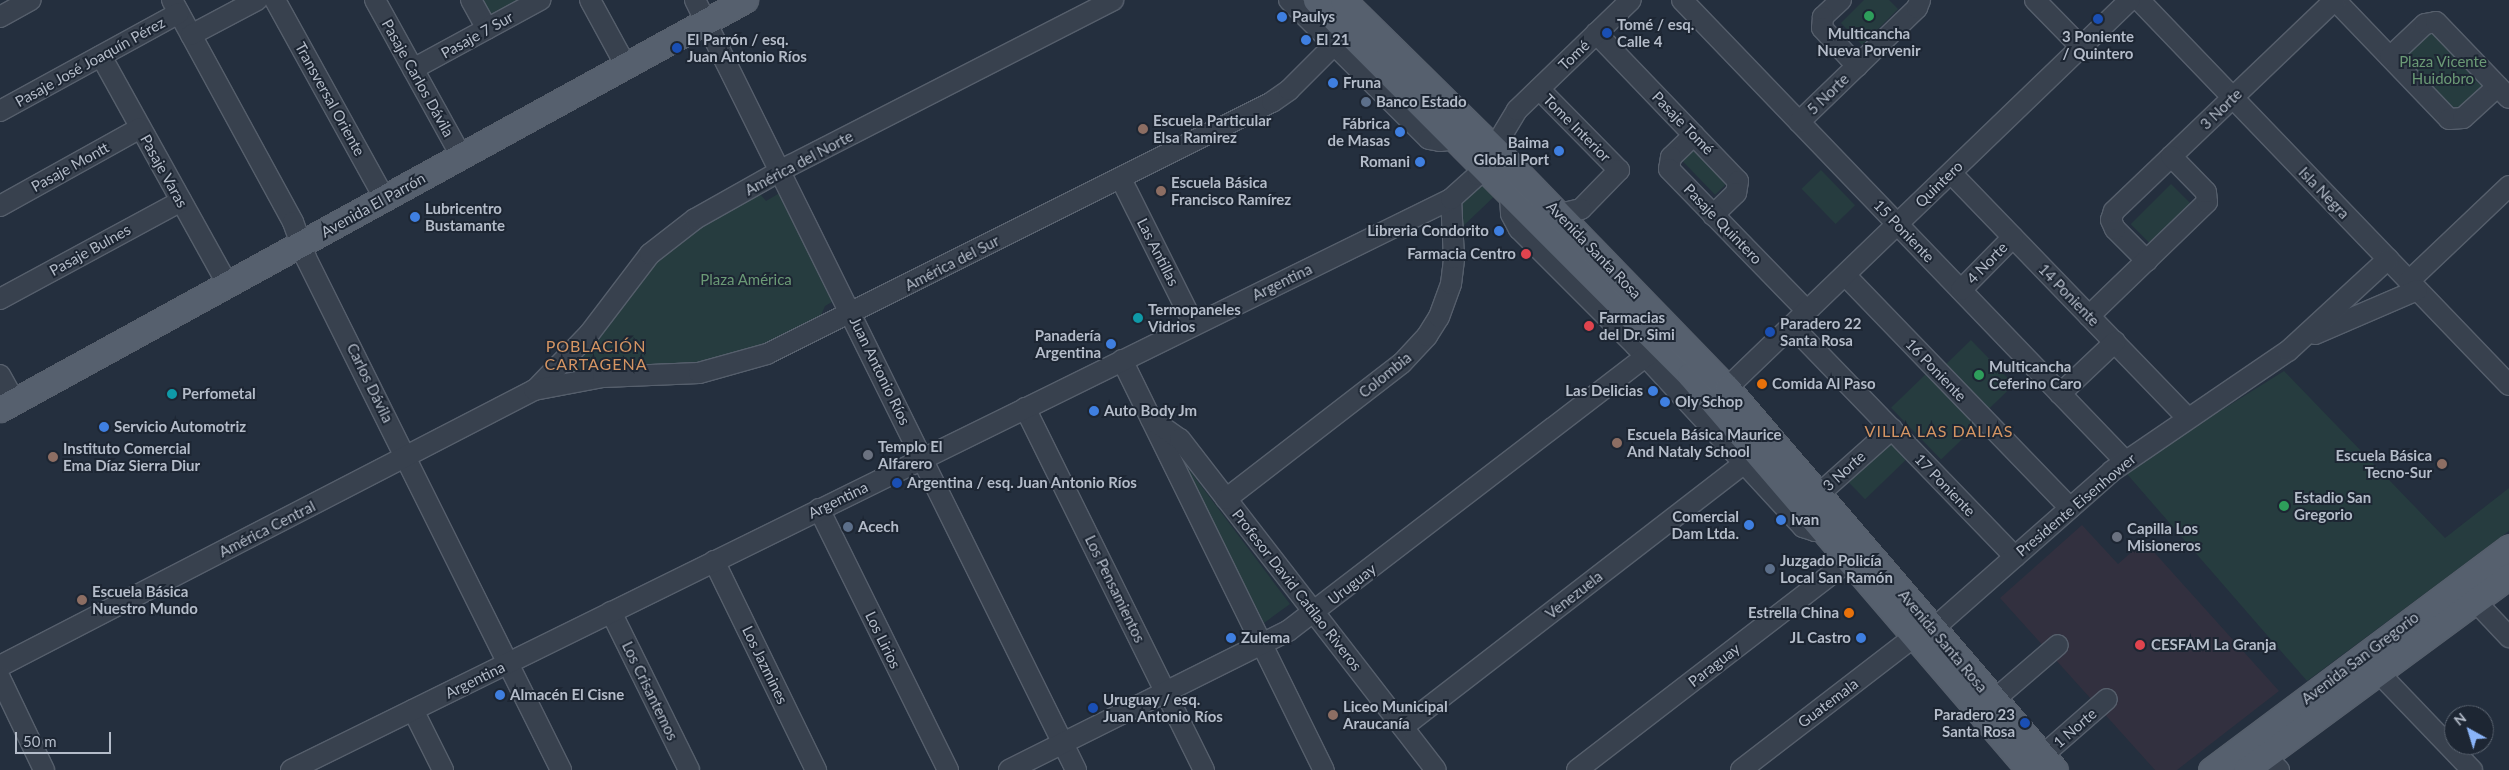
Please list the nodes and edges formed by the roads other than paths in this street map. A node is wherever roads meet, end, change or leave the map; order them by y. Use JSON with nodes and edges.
{"nodes":[{"id":1,"x":30,"y":0,"type":"edge"},
{"id":2,"x":257,"y":0,"type":"edge"},
{"id":3,"x":275,"y":0,"type":"edge"},
{"id":4,"x":375,"y":0,"type":"edge"},
{"id":5,"x":471,"y":0,"type":"edge"},
{"id":6,"x":540,"y":0,"type":"edge"},
{"id":7,"x":590,"y":0,"type":"edge"},
{"id":8,"x":745,"y":0,"type":"edge"},
{"id":9,"x":1113,"y":0,"type":"edge"},
{"id":10,"x":1289,"y":0,"type":"edge"},
{"id":11,"x":1316,"y":0,"type":"edge"},
{"id":12,"x":1344,"y":0,"type":"edge"},
{"id":13,"x":1631,"y":0,"type":"edge"},
{"id":14,"x":1682,"y":0,"type":"edge"},
{"id":15,"x":1841,"y":0,"type":"edge"},
{"id":16,"x":1920,"y":0,"type":"edge"},
{"id":17,"x":2035,"y":0,"type":"edge"},
{"id":18,"x":2130,"y":0,"type":"edge"},
{"id":19,"x":2139,"y":0,"type":"edge"},
{"id":20,"x":2335,"y":0,"type":"edge"},
{"id":21,"x":176,"y":7,"type":"edge"},
{"id":22,"x":701,"y":10,"type":"edge"},
{"id":23,"x":0,"y":17,"type":"edge"},
{"id":24,"x":487,"y":29,"type":"junction"},
{"id":25,"x":1596,"y":34,"type":"junction"},
{"id":26,"x":191,"y":35,"type":"junction"},
{"id":27,"x":1334,"y":45,"type":"junction"},
{"id":28,"x":2081,"y":47,"type":"junction"},
{"id":29,"x":100,"y":56,"type":"junction"},
{"id":30,"x":2390,"y":57,"type":"junction"},
{"id":31,"x":626,"y":66,"type":"junction"},
{"id":32,"x":1857,"y":66,"type":"junction"},
{"id":33,"x":413,"y":70,"type":"junction"},
{"id":34,"x":1539,"y":89,"type":"junction"},
{"id":35,"x":2503,"y":92,"type":"edge"},
{"id":36,"x":2233,"y":98,"type":"junction"},
{"id":37,"x":0,"y":111,"type":"edge"},
{"id":38,"x":1799,"y":122,"type":"junction"},
{"id":39,"x":140,"y":128,"type":"junction"},
{"id":40,"x":1694,"y":135,"type":"junction"},
{"id":41,"x":1476,"y":147,"type":"junction"},
{"id":42,"x":461,"y":156,"type":"junction"},
{"id":43,"x":2171,"y":156,"type":"junction"},
{"id":44,"x":781,"y":171,"type":"junction"},
{"id":45,"x":1951,"y":173,"type":"junction"},
{"id":46,"x":1121,"y":179,"type":"junction"},
{"id":47,"x":2509,"y":186,"type":"edge"},
{"id":48,"x":385,"y":198,"type":"junction"},
{"id":49,"x":1451,"y":199,"type":"junction"},
{"id":50,"x":181,"y":201,"type":"junction"},
{"id":51,"x":0,"y":206,"type":"edge"},
{"id":52,"x":1713,"y":215,"type":"junction"},
{"id":53,"x":1572,"y":218,"type":"junction"},
{"id":54,"x":1897,"y":224,"type":"junction"},
{"id":55,"x":2013,"y":237,"type":"junction"},
{"id":56,"x":302,"y":244,"type":"junction"},
{"id":57,"x":2388,"y":259,"type":"junction"},
{"id":58,"x":2147,"y":261,"type":"junction"},
{"id":59,"x":1845,"y":275,"type":"junction"},
{"id":60,"x":228,"y":285,"type":"junction"},
{"id":61,"x":2413,"y":286,"type":"junction"},
{"id":62,"x":1961,"y":290,"type":"junction"},
{"id":63,"x":0,"y":299,"type":"edge"},
{"id":64,"x":1807,"y":312,"type":"junction"},
{"id":65,"x":852,"y":314,"type":"junction"},
{"id":66,"x":2089,"y":316,"type":"junction"},
{"id":67,"x":1194,"y":324,"type":"junction"},
{"id":68,"x":1792,"y":326,"type":"junction"},
{"id":69,"x":2302,"y":340,"type":"junction"},
{"id":70,"x":2115,"y":342,"type":"junction"},
{"id":71,"x":1664,"y":348,"type":"junction"},
{"id":72,"x":1122,"y":360,"type":"junction"},
{"id":73,"x":0,"y":375,"type":"edge"},
{"id":74,"x":2509,"y":385,"type":"edge"},
{"id":75,"x":1727,"y":388,"type":"junction"},
{"id":76,"x":534,"y":390,"type":"junction"},
{"id":77,"x":2060,"y":394,"type":"junction"},
{"id":78,"x":7,"y":406,"type":"edge"},
{"id":79,"x":1025,"y":408,"type":"junction"},
{"id":80,"x":2188,"y":418,"type":"junction"},
{"id":81,"x":1151,"y":419,"type":"junction"},
{"id":82,"x":1892,"y":429,"type":"junction"},
{"id":83,"x":406,"y":457,"type":"junction"},
{"id":84,"x":923,"y":458,"type":"junction"},
{"id":85,"x":2125,"y":461,"type":"junction"},
{"id":86,"x":1745,"y":463,"type":"junction"},
{"id":87,"x":1226,"y":499,"type":"junction"},
{"id":88,"x":2070,"y":508,"type":"junction"},
{"id":89,"x":819,"y":509,"type":"junction"},
{"id":90,"x":1825,"y":511,"type":"junction"},
{"id":91,"x":2509,"y":547,"type":"edge"},
{"id":92,"x":2015,"y":557,"type":"junction"},
{"id":93,"x":1850,"y":560,"type":"junction"},
{"id":94,"x":714,"y":561,"type":"junction"},
{"id":95,"x":2509,"y":576,"type":"edge"},
{"id":96,"x":2475,"y":601,"type":"junction"},
{"id":97,"x":611,"y":612,"type":"junction"},
{"id":98,"x":1314,"y":612,"type":"junction"},
{"id":99,"x":1924,"y":633,"type":"junction"},
{"id":100,"x":2509,"y":637,"type":"edge"},
{"id":101,"x":1263,"y":645,"type":"junction"},
{"id":102,"x":2058,"y":645,"type":"dead end"},
{"id":103,"x":508,"y":664,"type":"junction"},
{"id":104,"x":0,"y":666,"type":"edge"},
{"id":105,"x":2378,"y":672,"type":"junction"},
{"id":106,"x":0,"y":678,"type":"edge"},
{"id":107,"x":1166,"y":692,"type":"junction"},
{"id":108,"x":1994,"y":700,"type":"junction"},
{"id":109,"x":2107,"y":700,"type":"dead end"},
{"id":110,"x":414,"y":710,"type":"junction"},
{"id":111,"x":1403,"y":727,"type":"junction"},
{"id":112,"x":1063,"y":743,"type":"junction"},
{"id":113,"x":324,"y":763,"type":"edge"},
{"id":114,"x":2042,"y":765,"type":"edge"},
{"id":115,"x":2264,"y":765,"type":"edge"},
{"id":116,"x":44,"y":770,"type":"edge"},
{"id":117,"x":291,"y":770,"type":"edge"},
{"id":118,"x":443,"y":770,"type":"edge"},
{"id":119,"x":561,"y":770,"type":"edge"},
{"id":120,"x":689,"y":770,"type":"edge"},
{"id":121,"x":816,"y":770,"type":"edge"},
{"id":122,"x":948,"y":770,"type":"edge"},
{"id":123,"x":1009,"y":770,"type":"edge"},
{"id":124,"x":1076,"y":770,"type":"edge"},
{"id":125,"x":1204,"y":770,"type":"edge"},
{"id":126,"x":1324,"y":770,"type":"edge"},
{"id":127,"x":1436,"y":770,"type":"edge"},
{"id":128,"x":1578,"y":770,"type":"edge"},
{"id":129,"x":1741,"y":770,"type":"edge"},
{"id":130,"x":2211,"y":770,"type":"edge"},
{"id":131,"x":2472,"y":770,"type":"edge"}],
"edges":[{"from":1,"to":23,"type":"street"},
{"from":2,"to":26,"type":"street"},
{"from":3,"to":48,"type":"street","name":"Transversal Oriente"},
{"from":4,"to":33,"type":"street","name":"Pasaje Carlos Dávila"},
{"from":5,"to":24,"type":"street"},
{"from":6,"to":24,"type":"street","name":"Pasaje 7 Sur"},
{"from":7,"to":31,"type":"street"},
{"from":8,"to":22,"type":"main road","name":"Avenida El Parrón"},
{"from":9,"to":44,"type":"street","name":"América del Norte"},
{"from":10,"to":27,"type":"street"},
{"from":11,"to":41,"type":"main road","name":"Avenida Santa Rosa"},
{"from":12,"to":41,"type":"main road","name":"Avenida Santa Rosa"},
{"from":13,"to":25,"type":"street","name":"Tomé"},
{"from":14,"to":38,"type":"street","name":"15 Poniente"},
{"from":15,"to":32,"type":"street","name":"5 Norte"},
{"from":16,"to":32,"type":"street","name":"5 Norte"},
{"from":17,"to":28,"type":"street"},
{"from":18,"to":28,"type":"street","name":"Quintero"},
{"from":19,"to":36,"type":"street","name":"Isla Negra"},
{"from":20,"to":30,"type":"street"},
{"from":20,"to":36,"type":"street","name":"3 Norte"},
{"from":21,"to":26,"type":"street","name":"Carlos Dávila"},
{"from":21,"to":29,"type":"street","name":"Pasaje José Joaquín Pérez"},
{"from":22,"to":31,"type":"main road","name":"Avenida El Parrón"},
{"from":22,"to":44,"type":"street","name":"Juan Antonio Ríos"},
{"from":24,"to":33,"type":"street","name":"Pasaje 7 Sur"},
{"from":25,"to":34,"type":"street","name":"Tomé"},
{"from":25,"to":40,"type":"street","name":"Pasaje Tomé"},
{"from":26,"to":56,"type":"street","name":"Carlos Dávila"},
{"from":27,"to":41,"type":"street"},
{"from":27,"to":46,"type":"street","name":"América del Sur"},
{"from":28,"to":45,"type":"street","name":"Quintero"},
{"from":29,"to":37,"type":"street","name":"Pasaje José Joaquín Pérez"},
{"from":29,"to":39,"type":"street","name":"Pasaje Varas"},
{"from":30,"to":35,"type":"street"},
{"from":30,"to":35,"type":"street"},
{"from":31,"to":42,"type":"main road","name":"Avenida El Parrón"},
{"from":32,"to":38,"type":"street","name":"5 Norte"},
{"from":33,"to":42,"type":"street","name":"Pasaje Carlos Dávila"},
{"from":34,"to":41,"type":"street","name":"Tomé"},
{"from":34,"to":53,"type":"street","name":"Tome Interior"},
{"from":36,"to":43,"type":"street","name":"3 Norte"},
{"from":36,"to":57,"type":"street","name":"Isla Negra"},
{"from":38,"to":54,"type":"street","name":"15 Poniente"},
{"from":39,"to":50,"type":"street","name":"Pasaje Varas"},
{"from":39,"to":51,"type":"street","name":"Pasaje Montt"},
{"from":40,"to":52,"type":"street","name":"Pasaje Tomé"},
{"from":40,"to":52,"type":"street","name":"Pasaje Quintero"},
{"from":41,"to":49,"type":"street","name":"Argentina"},
{"from":41,"to":53,"type":"main road","name":"Avenida Santa Rosa"},
{"from":41,"to":71,"type":"main road","name":"Avenida Santa Rosa"},
{"from":42,"to":48,"type":"main road","name":"Avenida El Parrón"},
{"from":43,"to":58,"type":"street","name":"3 Norte"},
{"from":43,"to":58,"type":"street"},
{"from":44,"to":65,"type":"street","name":"Juan Antonio Ríos"},
{"from":44,"to":76,"type":"street","name":"América del Norte"},
{"from":45,"to":54,"type":"street","name":"Quintero"},
{"from":45,"to":55,"type":"street","name":"14 Poniente"},
{"from":46,"to":65,"type":"street","name":"América del Sur"},
{"from":46,"to":67,"type":"street","name":"Las Antillas"},
{"from":47,"to":61,"type":"street","name":"Presidente Eisenhower"},
{"from":48,"to":56,"type":"main road","name":"Avenida El Parrón"},
{"from":49,"to":67,"type":"street","name":"Argentina"},
{"from":49,"to":87,"type":"street","name":"Colombia"},
{"from":50,"to":60,"type":"street","name":"Pasaje Varas"},
{"from":50,"to":63,"type":"street","name":"Pasaje Bulnes"},
{"from":52,"to":64,"type":"street","name":"Pasaje Quintero"},
{"from":53,"to":71,"type":"main road","name":"Avenida Santa Rosa"},
{"from":54,"to":59,"type":"street","name":"Quintero"},
{"from":54,"to":62,"type":"street","name":"15 Poniente"},
{"from":55,"to":62,"type":"street","name":"4 Norte"},
{"from":55,"to":66,"type":"street","name":"14 Poniente"},
{"from":56,"to":60,"type":"main road","name":"Avenida El Parrón"},
{"from":56,"to":83,"type":"street","name":"Carlos Dávila"},
{"from":57,"to":61,"type":"street","name":"Isla Negra"},
{"from":57,"to":69,"type":"street","name":"Presidente Eisenhower"},
{"from":58,"to":66,"type":"street"},
{"from":59,"to":64,"type":"street","name":"Quintero"},
{"from":59,"to":88,"type":"street","name":"16 Poniente"},
{"from":60,"to":78,"type":"main road","name":"Avenida El Parrón"},
{"from":61,"to":69,"type":"street","name":"Presidente Eisenhower"},
{"from":61,"to":74,"type":"street","name":"Isla Negra"},
{"from":62,"to":77,"type":"street","name":"15 Poniente"},
{"from":64,"to":68,"type":"street","name":"Quintero"},
{"from":65,"to":76,"type":"street","name":"América del Sur"},
{"from":65,"to":84,"type":"street","name":"Juan Antonio Ríos"},
{"from":66,"to":70,"type":"street","name":"14 Poniente"},
{"from":67,"to":72,"type":"street","name":"Argentina"},
{"from":68,"to":75,"type":"street","name":"Quintero"},
{"from":68,"to":82,"type":"street","name":"17 Poniente"},
{"from":69,"to":80,"type":"street","name":"Presidente Eisenhower"},
{"from":70,"to":77,"type":"street"},
{"from":70,"to":80,"type":"street","name":"14 Poniente"},
{"from":71,"to":75,"type":"main road","name":"Avenida Santa Rosa"},
{"from":71,"to":86,"type":"street","name":"Avenida Santa Rosa"},
{"from":71,"to":90,"type":"main road","name":"Avenida Santa Rosa"},
{"from":71,"to":98,"type":"street","name":"Uruguay"},
{"from":72,"to":79,"type":"street","name":"Argentina"},
{"from":72,"to":81,"type":"street","name":"Profesor David Catilao Riveros"},
{"from":73,"to":78,"type":"street"},
{"from":75,"to":90,"type":"main road","name":"Avenida Santa Rosa"},
{"from":76,"to":83,"type":"street","name":"América Central"},
{"from":77,"to":85,"type":"street","name":"15 Poniente"},
{"from":79,"to":84,"type":"street","name":"Argentina"},
{"from":79,"to":107,"type":"street","name":"Los Pensamientos"},
{"from":80,"to":85,"type":"street","name":"Presidente Eisenhower"},
{"from":81,"to":87,"type":"street","name":"Profesor David Catilao Riveros"},
{"from":81,"to":101,"type":"street","name":"Profesor David Catilao Riveros"},
{"from":82,"to":90,"type":"street","name":"3 Norte"},
{"from":82,"to":92,"type":"street","name":"17 Poniente"},
{"from":83,"to":103,"type":"street","name":"Carlos Dávila"},
{"from":83,"to":104,"type":"street","name":"América Central"},
{"from":84,"to":89,"type":"street","name":"Argentina"},
{"from":84,"to":112,"type":"street","name":"Juan Antonio Ríos"},
{"from":85,"to":88,"type":"street","name":"Presidente Eisenhower"},
{"from":86,"to":90,"type":"street","name":"Avenida Santa Rosa"},
{"from":86,"to":111,"type":"street","name":"Venezuela"},
{"from":87,"to":98,"type":"street","name":"Profesor David Catilao Riveros"},
{"from":88,"to":92,"type":"street","name":"Presidente Eisenhower"},
{"from":89,"to":94,"type":"street","name":"Argentina"},
{"from":89,"to":122,"type":"street","name":"Los Lirios"},
{"from":90,"to":93,"type":"main road","name":"Avenida Santa Rosa"},
{"from":90,"to":99,"type":"main road","name":"Avenida Santa Rosa"},
{"from":91,"to":130,"type":"main road","name":"Avenida San Gregorio"},
{"from":92,"to":99,"type":"street","name":"Presidente Eisenhower"},
{"from":93,"to":99,"type":"main road","name":"Avenida Santa Rosa"},
{"from":93,"to":128,"type":"street","name":"Paraguay"},
{"from":94,"to":97,"type":"street","name":"Argentina"},
{"from":94,"to":121,"type":"street","name":"Los Jazmines"},
{"from":95,"to":96,"type":"main road","name":"Avenida San Gregorio"},
{"from":96,"to":100,"type":"street"},
{"from":96,"to":105,"type":"main road","name":"Avenida San Gregorio"},
{"from":97,"to":103,"type":"street","name":"Argentina"},
{"from":97,"to":120,"type":"street","name":"Los Crisantemos"},
{"from":98,"to":101,"type":"street","name":"Uruguay"},
{"from":98,"to":111,"type":"street","name":"Profesor David Catilao Riveros"},
{"from":99,"to":108,"type":"main road","name":"Avenida Santa Rosa"},
{"from":99,"to":114,"type":"main road","name":"Avenida Santa Rosa"},
{"from":99,"to":129,"type":"street","name":"Guatemala"},
{"from":101,"to":107,"type":"street","name":"Uruguay"},
{"from":101,"to":126,"type":"street","name":"Profesor David Catilao Riveros"},
{"from":102,"to":108,"type":"street"},
{"from":103,"to":110,"type":"street","name":"Argentina"},
{"from":103,"to":119,"type":"street","name":"Carlos Dávila"},
{"from":105,"to":115,"type":"main road","name":"Avenida San Gregorio"},
{"from":105,"to":131,"type":"street"},
{"from":106,"to":116,"type":"street"},
{"from":107,"to":112,"type":"street","name":"Uruguay"},
{"from":107,"to":125,"type":"street","name":"Los Pensamientos"},
{"from":108,"to":114,"type":"main road","name":"Avenida Santa Rosa"},
{"from":109,"to":114,"type":"street","name":"1 Norte"},
{"from":110,"to":113,"type":"street","name":"Argentina"},
{"from":110,"to":118,"type":"street"},
{"from":111,"to":127,"type":"street","name":"Profesor David Catilao Riveros"},
{"from":112,"to":123,"type":"street","name":"Uruguay"},
{"from":112,"to":124,"type":"street","name":"Juan Antonio Ríos"},
{"from":113,"to":117,"type":"street","name":"Argentina"}]}
